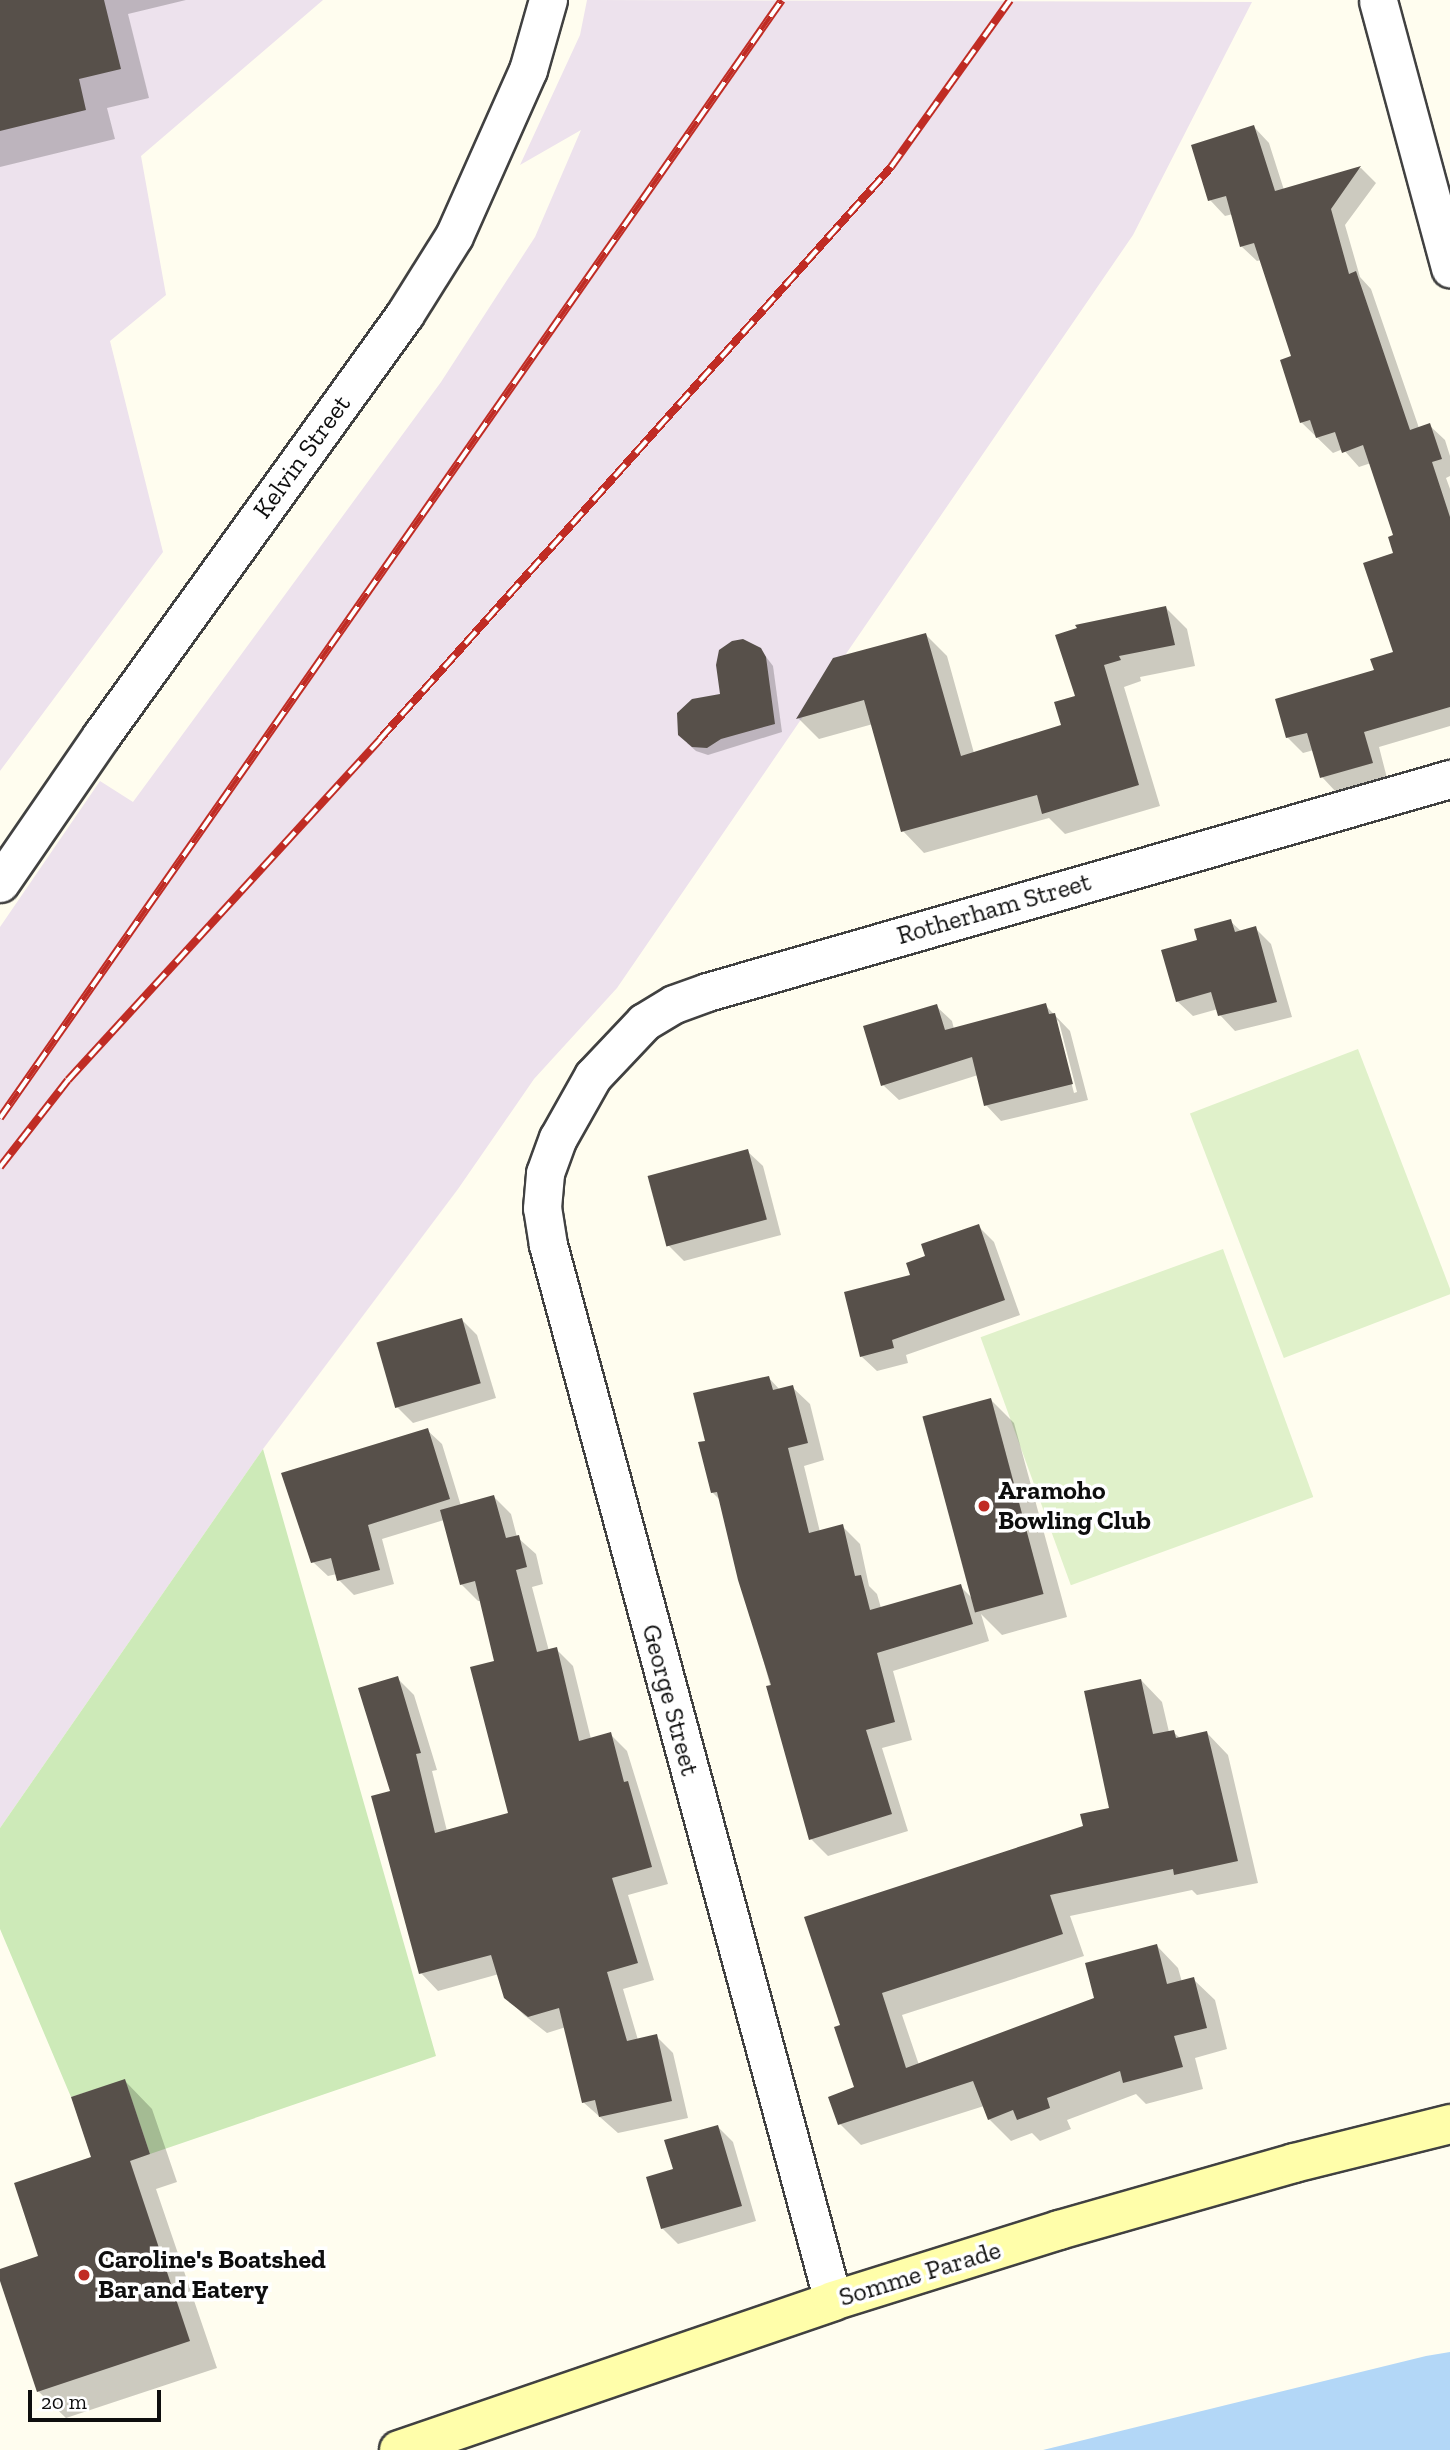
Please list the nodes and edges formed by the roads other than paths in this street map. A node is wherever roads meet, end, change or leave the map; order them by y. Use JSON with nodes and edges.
{"nodes":[{"id":1,"x":548,"y":0,"type":"edge"},
{"id":2,"x":1378,"y":1,"type":"edge"},
{"id":3,"x":1450,"y":268,"type":"edge"},
{"id":4,"x":1450,"y":779,"type":"edge"},
{"id":5,"x":0,"y":883,"type":"edge"},
{"id":6,"x":576,"y":1102,"type":"joint"},
{"id":7,"x":1450,"y":2124,"type":"edge"},
{"id":8,"x":832,"y":2301,"type":"junction"},
{"id":9,"x":399,"y":2450,"type":"edge"}],
"edges":[{"from":1,"to":5,"type":"street","name":"Kelvin Street"},
{"from":2,"to":3,"type":"street"},
{"from":4,"to":6,"type":"street","name":"Rotherham Street"},
{"from":6,"to":8,"type":"street","name":"George Street"},
{"from":7,"to":8,"type":"main road","name":"Somme Parade"},
{"from":8,"to":9,"type":"main road","name":"Somme Parade"}]}
